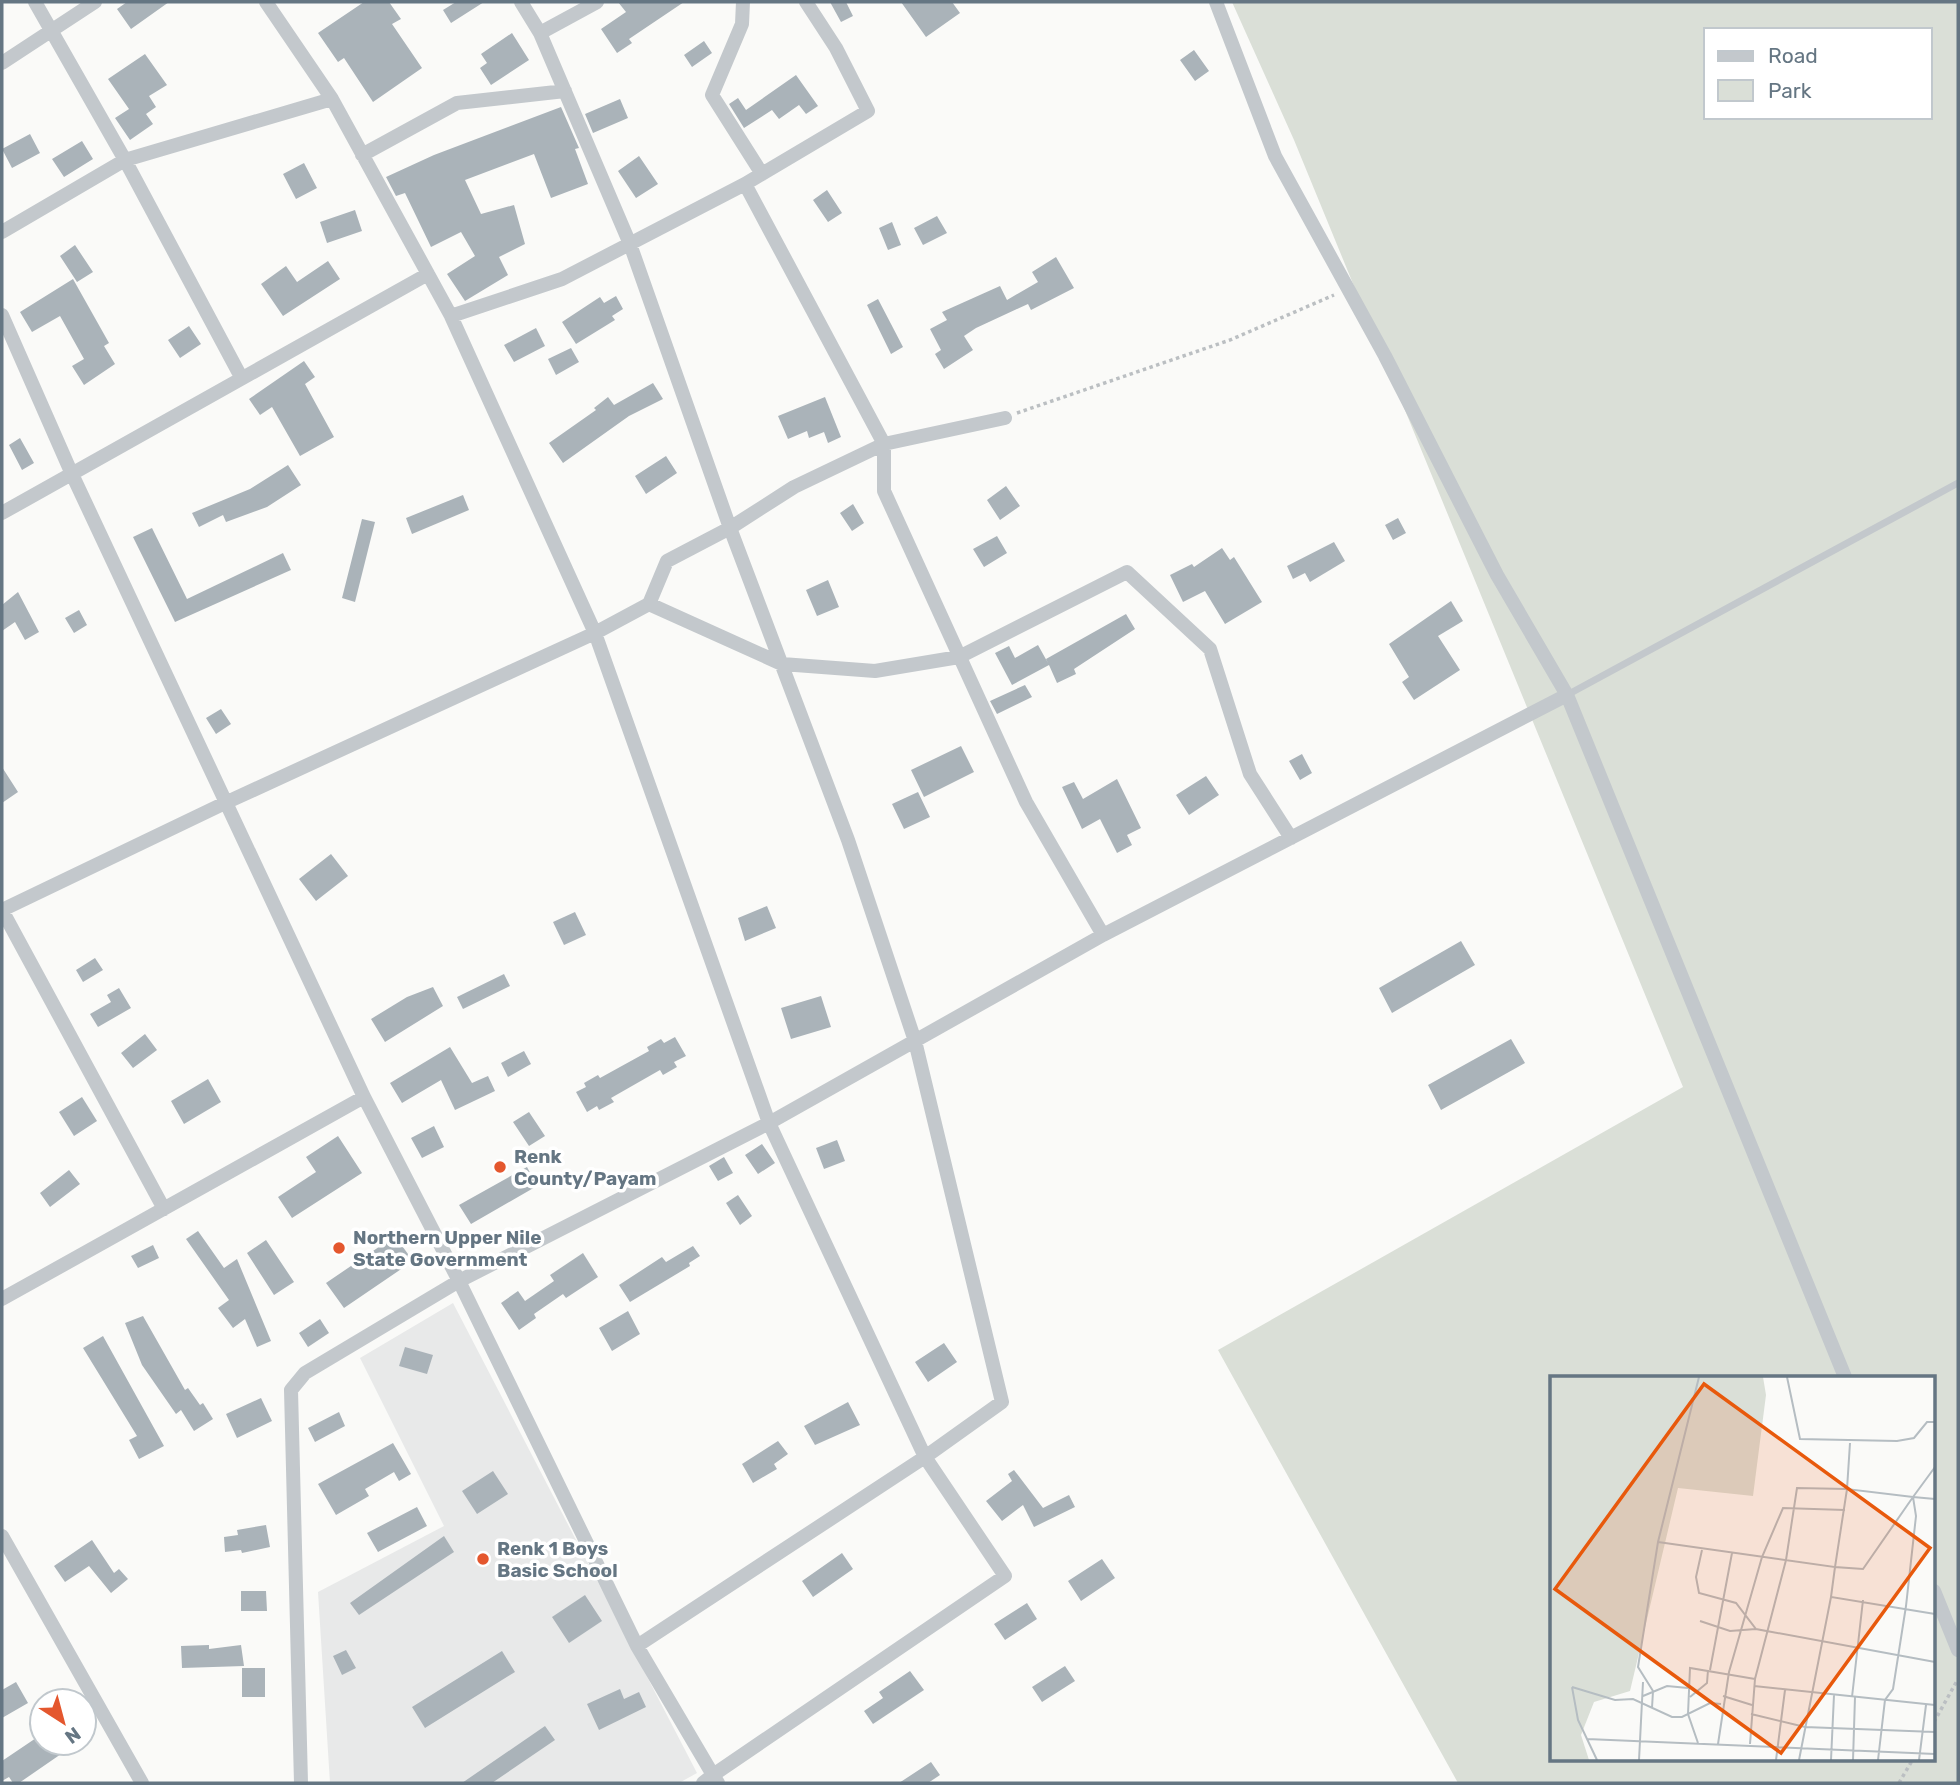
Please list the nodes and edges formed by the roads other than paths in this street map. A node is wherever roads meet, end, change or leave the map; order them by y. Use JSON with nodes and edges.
{"nodes":[{"id":1,"x":34,"y":2,"type":"edge"},
{"id":2,"x":94,"y":2,"type":"edge"},
{"id":3,"x":266,"y":2,"type":"edge"},
{"id":4,"x":521,"y":2,"type":"edge"},
{"id":5,"x":597,"y":2,"type":"edge"},
{"id":6,"x":743,"y":2,"type":"edge"},
{"id":7,"x":806,"y":2,"type":"edge"},
{"id":8,"x":1216,"y":2,"type":"edge"},
{"id":9,"x":51,"y":30,"type":"junction"},
{"id":10,"x":540,"y":33,"type":"junction"},
{"id":11,"x":2,"y":63,"type":"edge"},
{"id":12,"x":565,"y":91,"type":"junction"},
{"id":13,"x":332,"y":99,"type":"junction"},
{"id":14,"x":362,"y":155,"type":"junction"},
{"id":15,"x":125,"y":160,"type":"junction"},
{"id":16,"x":762,"y":174,"type":"junction"},
{"id":17,"x":745,"y":184,"type":"junction"},
{"id":18,"x":2,"y":232,"type":"edge"},
{"id":19,"x":630,"y":244,"type":"junction"},
{"id":20,"x":428,"y":274,"type":"junction"},
{"id":21,"x":2,"y":315,"type":"edge"},
{"id":22,"x":451,"y":316,"type":"junction"},
{"id":23,"x":240,"y":377,"type":"junction"},
{"id":24,"x":1005,"y":418,"type":"road end"},
{"id":25,"x":884,"y":444,"type":"junction"},
{"id":26,"x":71,"y":472,"type":"junction"},
{"id":27,"x":1958,"y":482,"type":"edge"},
{"id":28,"x":2,"y":513,"type":"edge"},
{"id":29,"x":730,"y":527,"type":"junction"},
{"id":30,"x":649,"y":604,"type":"junction"},
{"id":31,"x":595,"y":633,"type":"junction"},
{"id":32,"x":959,"y":657,"type":"junction"},
{"id":33,"x":782,"y":664,"type":"junction"},
{"id":34,"x":1567,"y":695,"type":"junction"},
{"id":35,"x":225,"y":803,"type":"junction"},
{"id":36,"x":1291,"y":838,"type":"junction"},
{"id":37,"x":2,"y":910,"type":"edge"},
{"id":38,"x":1103,"y":935,"type":"junction"},
{"id":39,"x":915,"y":1041,"type":"junction"},
{"id":40,"x":364,"y":1097,"type":"junction"},
{"id":41,"x":769,"y":1123,"type":"junction"},
{"id":42,"x":164,"y":1209,"type":"junction"},
{"id":43,"x":459,"y":1281,"type":"junction"},
{"id":44,"x":2,"y":1299,"type":"edge"},
{"id":45,"x":1845,"y":1376,"type":"edge"},
{"id":46,"x":925,"y":1457,"type":"junction"},
{"id":47,"x":2,"y":1536,"type":"edge"},
{"id":48,"x":1936,"y":1596,"type":"edge"},
{"id":49,"x":638,"y":1646,"type":"junction"},
{"id":50,"x":1958,"y":1650,"type":"edge"},
{"id":51,"x":711,"y":1780,"type":"edge"},
{"id":52,"x":142,"y":1783,"type":"edge"},
{"id":53,"x":301,"y":1783,"type":"edge"}],
"edges":[{"from":1,"to":9,"type":"street"},
{"from":2,"to":9,"type":"street"},
{"from":3,"to":13,"type":"street"},
{"from":4,"to":10,"type":"street"},
{"from":5,"to":10,"type":"street"},
{"from":6,"to":16,"type":"street"},
{"from":7,"to":16,"type":"street"},
{"from":8,"to":34,"type":"street"},
{"from":9,"to":11,"type":"street"},
{"from":9,"to":15,"type":"street"},
{"from":10,"to":12,"type":"street"},
{"from":12,"to":14,"type":"street"},
{"from":12,"to":19,"type":"street"},
{"from":13,"to":14,"type":"street"},
{"from":13,"to":15,"type":"street"},
{"from":14,"to":20,"type":"street"},
{"from":15,"to":18,"type":"street"},
{"from":15,"to":23,"type":"street"},
{"from":16,"to":17,"type":"street"},
{"from":17,"to":19,"type":"street"},
{"from":17,"to":25,"type":"street"},
{"from":19,"to":22,"type":"street"},
{"from":19,"to":29,"type":"street"},
{"from":20,"to":22,"type":"street"},
{"from":20,"to":23,"type":"street"},
{"from":21,"to":26,"type":"street"},
{"from":22,"to":31,"type":"street"},
{"from":23,"to":26,"type":"street"},
{"from":24,"to":25,"type":"street"},
{"from":25,"to":29,"type":"street"},
{"from":25,"to":32,"type":"street"},
{"from":26,"to":28,"type":"street"},
{"from":26,"to":35,"type":"street"},
{"from":27,"to":34,"type":"lane"},
{"from":29,"to":30,"type":"street"},
{"from":29,"to":33,"type":"street"},
{"from":30,"to":31,"type":"street"},
{"from":30,"to":33,"type":"street"},
{"from":31,"to":35,"type":"street"},
{"from":31,"to":41,"type":"street"},
{"from":32,"to":33,"type":"street"},
{"from":32,"to":36,"type":"street"},
{"from":32,"to":38,"type":"street"},
{"from":33,"to":39,"type":"street"},
{"from":34,"to":36,"type":"street"},
{"from":34,"to":45,"type":"street"},
{"from":35,"to":37,"type":"street"},
{"from":35,"to":40,"type":"street"},
{"from":36,"to":38,"type":"street"},
{"from":37,"to":42,"type":"street"},
{"from":38,"to":39,"type":"street"},
{"from":39,"to":41,"type":"street"},
{"from":39,"to":46,"type":"street"},
{"from":40,"to":42,"type":"street"},
{"from":40,"to":43,"type":"street"},
{"from":41,"to":43,"type":"street"},
{"from":41,"to":46,"type":"street"},
{"from":42,"to":44,"type":"street"},
{"from":43,"to":49,"type":"street"},
{"from":43,"to":53,"type":"street"},
{"from":46,"to":49,"type":"street"},
{"from":46,"to":51,"type":"street"},
{"from":47,"to":52,"type":"street"},
{"from":48,"to":50,"type":"street"},
{"from":49,"to":51,"type":"street"}]}
